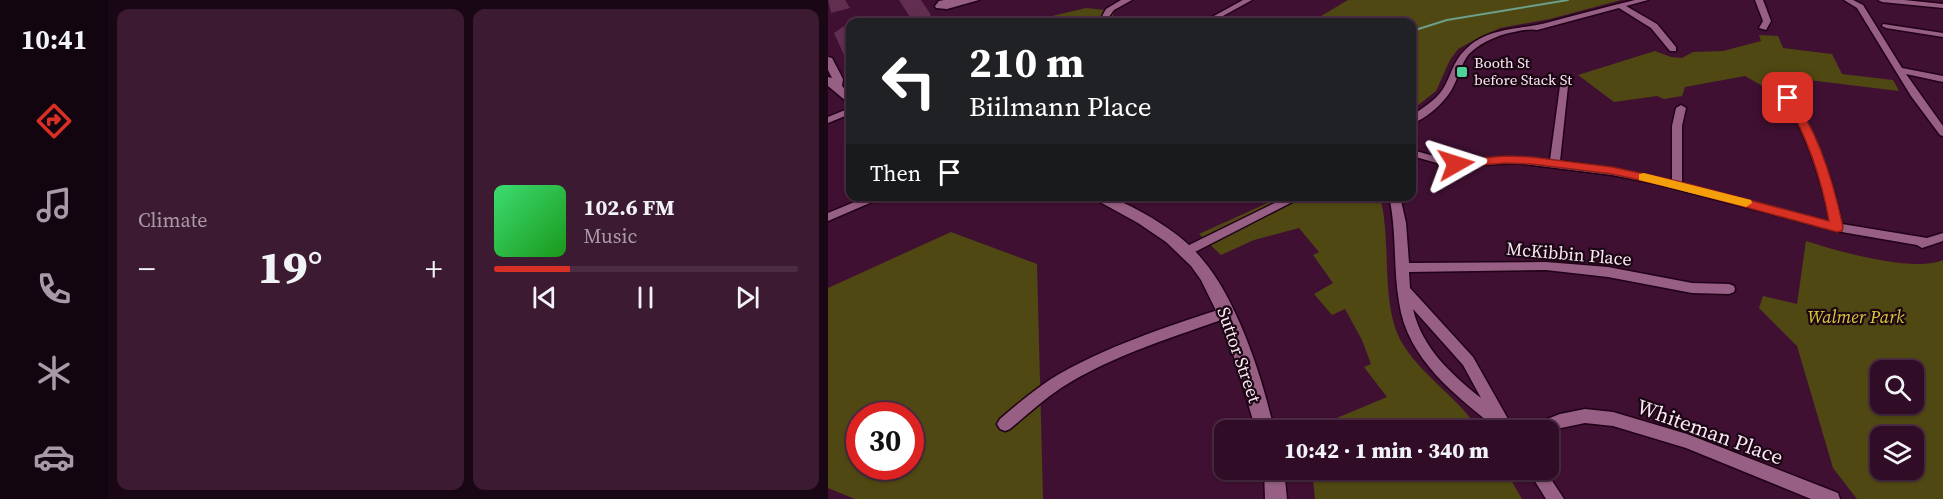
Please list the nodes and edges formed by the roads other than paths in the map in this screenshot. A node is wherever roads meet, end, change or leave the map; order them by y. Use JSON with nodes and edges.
{"nodes":[{"id":1,"x":975,"y":0,"type":"edge"},
{"id":2,"x":1128,"y":0,"type":"edge"},
{"id":3,"x":1228,"y":0,"type":"edge"},
{"id":4,"x":1644,"y":0,"type":"edge"},
{"id":5,"x":1759,"y":0,"type":"edge"},
{"id":6,"x":1849,"y":0,"type":"edge"},
{"id":7,"x":1882,"y":0,"type":"edge"},
{"id":8,"x":946,"y":1,"type":"edge"},
{"id":9,"x":1245,"y":2,"type":"edge"},
{"id":10,"x":1620,"y":6,"type":"junction"},
{"id":11,"x":1943,"y":6,"type":"edge"},
{"id":12,"x":1103,"y":18,"type":"edge"},
{"id":13,"x":1215,"y":18,"type":"edge"},
{"id":14,"x":1886,"y":26,"type":"dead end"},
{"id":15,"x":1763,"y":28,"type":"dead end"},
{"id":16,"x":1943,"y":35,"type":"edge"},
{"id":17,"x":1673,"y":49,"type":"dead end"},
{"id":18,"x":828,"y":60,"type":"edge"},
{"id":19,"x":1898,"y":70,"type":"junction"},
{"id":20,"x":1943,"y":79,"type":"edge"},
{"id":21,"x":832,"y":83,"type":"edge"},
{"id":22,"x":1564,"y":87,"type":"dead end"},
{"id":23,"x":846,"y":95,"type":"edge"},
{"id":24,"x":1788,"y":98,"type":"dead end"},
{"id":25,"x":1681,"y":108,"type":"dead end"},
{"id":26,"x":846,"y":113,"type":"edge"},
{"id":27,"x":1416,"y":117,"type":"edge"},
{"id":28,"x":828,"y":120,"type":"edge"},
{"id":29,"x":1943,"y":133,"type":"edge"},
{"id":30,"x":1416,"y":154,"type":"edge"},
{"id":31,"x":1555,"y":164,"type":"junction"},
{"id":32,"x":1677,"y":185,"type":"junction"},
{"id":33,"x":868,"y":201,"type":"edge"},
{"id":34,"x":1108,"y":201,"type":"edge"},
{"id":35,"x":1289,"y":201,"type":"edge"},
{"id":36,"x":1395,"y":201,"type":"edge"},
{"id":37,"x":828,"y":217,"type":"edge"},
{"id":38,"x":1837,"y":227,"type":"junction"},
{"id":39,"x":1943,"y":237,"type":"edge"},
{"id":40,"x":1185,"y":252,"type":"junction"},
{"id":41,"x":1405,"y":268,"type":"junction"},
{"id":42,"x":1729,"y":289,"type":"dead end"},
{"id":43,"x":1404,"y":290,"type":"junction"},
{"id":44,"x":1227,"y":312,"type":"junction"},
{"id":45,"x":1262,"y":420,"type":"edge"},
{"id":46,"x":1497,"y":420,"type":"edge"},
{"id":47,"x":1501,"y":420,"type":"edge"},
{"id":48,"x":1559,"y":421,"type":"edge"},
{"id":49,"x":1005,"y":424,"type":"dead end"},
{"id":50,"x":1275,"y":480,"type":"edge"},
{"id":51,"x":1543,"y":480,"type":"edge"},
{"id":52,"x":1276,"y":499,"type":"edge"},
{"id":53,"x":1556,"y":499,"type":"edge"},
{"id":54,"x":1832,"y":499,"type":"edge"}],
"edges":[{"from":1,"to":8,"type":"street"},
{"from":2,"to":12,"type":"street"},
{"from":3,"to":9,"type":"street"},
{"from":4,"to":10,"type":"street"},
{"from":5,"to":15,"type":"street"},
{"from":6,"to":19,"type":"street"},
{"from":7,"to":11,"type":"street"},
{"from":9,"to":13,"type":"street"},
{"from":10,"to":17,"type":"street"},
{"from":10,"to":27,"type":"street"},
{"from":14,"to":16,"type":"street"},
{"from":18,"to":21,"type":"street"},
{"from":19,"to":20,"type":"street"},
{"from":19,"to":29,"type":"street"},
{"from":21,"to":23,"type":"street"},
{"from":22,"to":31,"type":"street"},
{"from":24,"to":38,"type":"street"},
{"from":25,"to":32,"type":"street"},
{"from":26,"to":28,"type":"street"},
{"from":30,"to":31,"type":"street"},
{"from":31,"to":32,"type":"street"},
{"from":32,"to":38,"type":"street"},
{"from":33,"to":37,"type":"street"},
{"from":34,"to":40,"type":"street","name":"Suttor Street"},
{"from":35,"to":40,"type":"street"},
{"from":36,"to":41,"type":"street"},
{"from":38,"to":39,"type":"street"},
{"from":40,"to":44,"type":"street","name":"Suttor Street"},
{"from":41,"to":42,"type":"street","name":"McKibbin Place"},
{"from":41,"to":43,"type":"street"},
{"from":43,"to":46,"type":"street"},
{"from":43,"to":47,"type":"street"},
{"from":44,"to":45,"type":"street","name":"Suttor Street"},
{"from":44,"to":49,"type":"street"},
{"from":48,"to":54,"type":"street","name":"Whiteman Place"},
{"from":50,"to":52,"type":"street"},
{"from":51,"to":53,"type":"street"}]}
